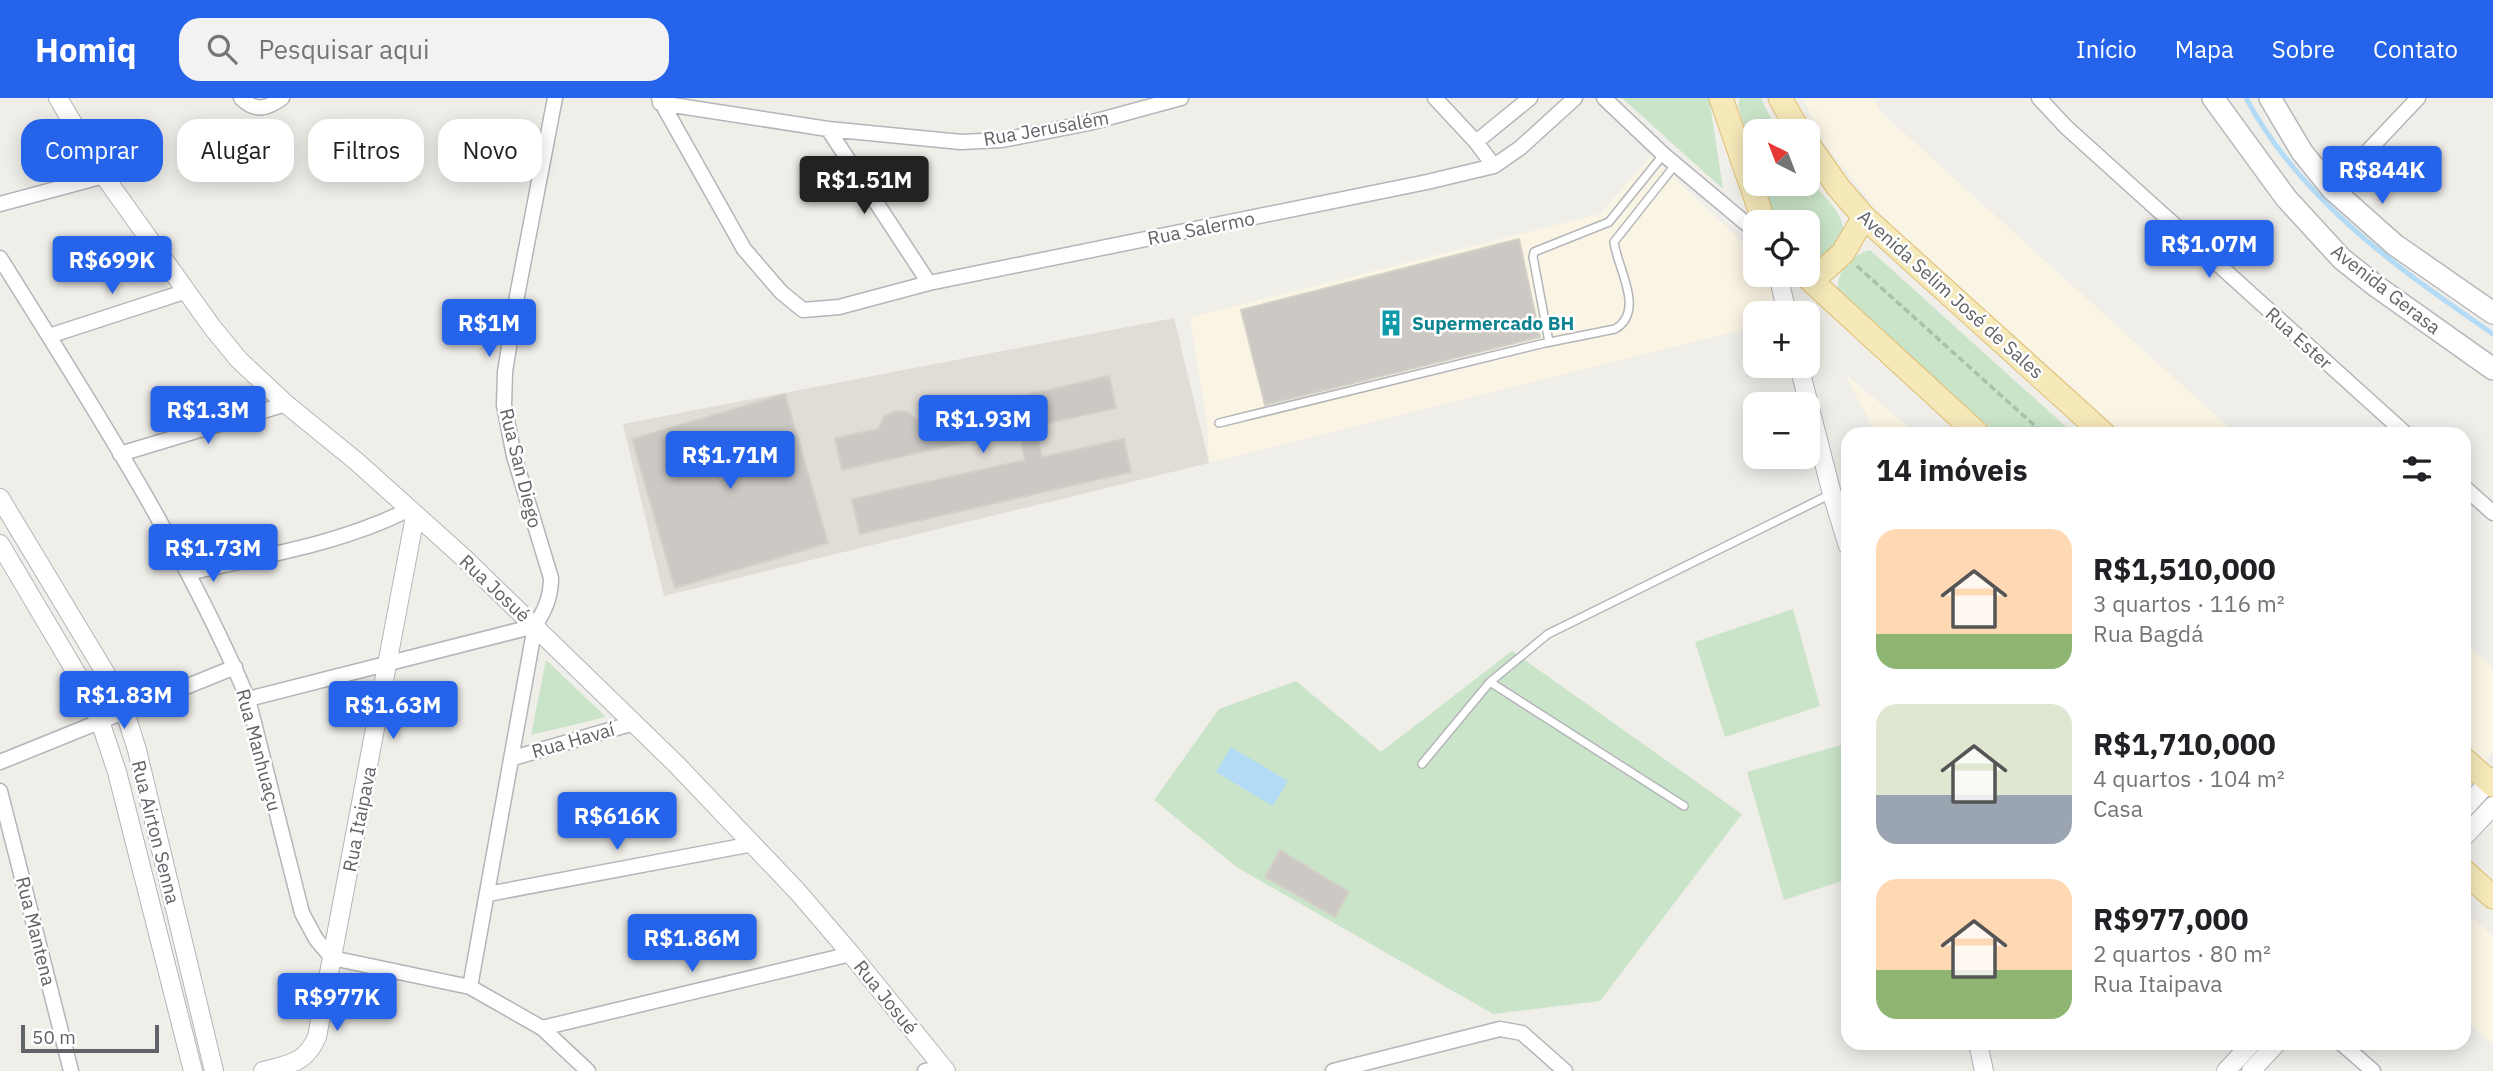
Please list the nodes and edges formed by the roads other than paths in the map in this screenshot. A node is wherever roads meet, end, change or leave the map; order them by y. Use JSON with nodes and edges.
{"nodes":[{"id":1,"x":58,"y":98,"type":"edge"},
{"id":2,"x":241,"y":98,"type":"edge"},
{"id":3,"x":282,"y":98,"type":"edge"},
{"id":4,"x":555,"y":98,"type":"edge"},
{"id":5,"x":1181,"y":98,"type":"edge"},
{"id":6,"x":1435,"y":98,"type":"edge"},
{"id":7,"x":1530,"y":98,"type":"edge"},
{"id":8,"x":1575,"y":98,"type":"edge"},
{"id":9,"x":1604,"y":98,"type":"edge"},
{"id":10,"x":1721,"y":98,"type":"edge"},
{"id":11,"x":1780,"y":98,"type":"edge"},
{"id":12,"x":2039,"y":98,"type":"edge"},
{"id":13,"x":2213,"y":98,"type":"edge"},
{"id":14,"x":2270,"y":98,"type":"edge"},
{"id":15,"x":2418,"y":98,"type":"edge"},
{"id":16,"x":659,"y":100,"type":"edge"},
{"id":17,"x":70,"y":119,"type":"edge"},
{"id":18,"x":1792,"y":119,"type":"edge"},
{"id":19,"x":828,"y":129,"type":"junction"},
{"id":20,"x":1476,"y":142,"type":"junction"},
{"id":21,"x":1664,"y":154,"type":"junction"},
{"id":22,"x":1820,"y":161,"type":"edge"},
{"id":23,"x":1675,"y":164,"type":"junction"},
{"id":24,"x":1494,"y":166,"type":"junction"},
{"id":25,"x":82,"y":182,"type":"edge"},
{"id":26,"x":108,"y":182,"type":"edge"},
{"id":27,"x":2332,"y":189,"type":"junction"},
{"id":28,"x":0,"y":204,"type":"edge"},
{"id":29,"x":1760,"y":210,"type":"edge"},
{"id":30,"x":1864,"y":217,"type":"junction"},
{"id":31,"x":1743,"y":221,"type":"edge"},
{"id":32,"x":0,"y":258,"type":"edge"},
{"id":33,"x":1820,"y":269,"type":"edge"},
{"id":34,"x":929,"y":283,"type":"junction"},
{"id":35,"x":1818,"y":287,"type":"edge"},
{"id":36,"x":187,"y":291,"type":"junction"},
{"id":37,"x":2493,"y":313,"type":"edge"},
{"id":38,"x":49,"y":336,"type":"junction"},
{"id":39,"x":1549,"y":342,"type":"junction"},
{"id":40,"x":2493,"y":369,"type":"edge"},
{"id":41,"x":1802,"y":378,"type":"edge"},
{"id":42,"x":286,"y":404,"type":"junction"},
{"id":43,"x":1219,"y":424,"type":"dead end"},
{"id":44,"x":1970,"y":427,"type":"edge"},
{"id":45,"x":2096,"y":427,"type":"edge"},
{"id":46,"x":2398,"y":427,"type":"edge"},
{"id":47,"x":120,"y":454,"type":"junction"},
{"id":48,"x":2471,"y":493,"type":"edge"},
{"id":49,"x":1832,"y":494,"type":"junction"},
{"id":50,"x":0,"y":498,"type":"edge"},
{"id":51,"x":412,"y":513,"type":"junction"},
{"id":52,"x":2493,"y":513,"type":"edge"},
{"id":53,"x":1841,"y":523,"type":"edge"},
{"id":54,"x":0,"y":544,"type":"edge"},
{"id":55,"x":188,"y":573,"type":"junction"},
{"id":56,"x":535,"y":626,"type":"junction"},
{"id":57,"x":388,"y":664,"type":"junction"},
{"id":58,"x":234,"y":667,"type":"junction"},
{"id":59,"x":1490,"y":682,"type":"junction"},
{"id":60,"x":248,"y":699,"type":"junction"},
{"id":61,"x":125,"y":712,"type":"junction"},
{"id":62,"x":100,"y":721,"type":"junction"},
{"id":63,"x":634,"y":723,"type":"junction"},
{"id":64,"x":513,"y":758,"type":"junction"},
{"id":65,"x":0,"y":762,"type":"edge"},
{"id":66,"x":1422,"y":764,"type":"dead end"},
{"id":67,"x":2471,"y":764,"type":"edge"},
{"id":68,"x":2492,"y":781,"type":"edge"},
{"id":69,"x":0,"y":791,"type":"edge"},
{"id":70,"x":2471,"y":802,"type":"edge"},
{"id":71,"x":1684,"y":806,"type":"dead end"},
{"id":72,"x":2493,"y":806,"type":"edge"},
{"id":73,"x":2471,"y":830,"type":"edge"},
{"id":74,"x":753,"y":844,"type":"junction"},
{"id":75,"x":2471,"y":877,"type":"edge"},
{"id":76,"x":488,"y":894,"type":"junction"},
{"id":77,"x":2493,"y":897,"type":"edge"},
{"id":78,"x":851,"y":954,"type":"junction"},
{"id":79,"x":332,"y":958,"type":"junction"},
{"id":80,"x":470,"y":988,"type":"junction"},
{"id":81,"x":542,"y":1028,"type":"junction"},
{"id":82,"x":1979,"y":1050,"type":"edge"},
{"id":83,"x":2245,"y":1050,"type":"edge"},
{"id":84,"x":2270,"y":1050,"type":"edge"},
{"id":85,"x":2349,"y":1050,"type":"edge"},
{"id":86,"x":1376,"y":1066,"type":"edge"},
{"id":87,"x":938,"y":1070,"type":"edge"},
{"id":88,"x":71,"y":1071,"type":"edge"},
{"id":89,"x":193,"y":1071,"type":"edge"},
{"id":90,"x":214,"y":1071,"type":"edge"},
{"id":91,"x":263,"y":1071,"type":"edge"},
{"id":92,"x":588,"y":1071,"type":"edge"},
{"id":93,"x":1333,"y":1071,"type":"edge"},
{"id":94,"x":1565,"y":1071,"type":"edge"},
{"id":95,"x":1983,"y":1071,"type":"edge"},
{"id":96,"x":2225,"y":1071,"type":"edge"},
{"id":97,"x":2251,"y":1071,"type":"edge"},
{"id":98,"x":2373,"y":1071,"type":"edge"}],
"edges":[{"from":1,"to":17,"type":"street","name":"Rua Josué"},
{"from":2,"to":3,"type":"street"},
{"from":4,"to":56,"type":"street","name":"Rua San Diego"},
{"from":5,"to":19,"type":"street","name":"Rua Jerusalém"},
{"from":6,"to":20,"type":"street"},
{"from":7,"to":20,"type":"street"},
{"from":8,"to":24,"type":"street","name":"Rua Salermo"},
{"from":9,"to":21,"type":"street"},
{"from":10,"to":29,"type":"main road"},
{"from":11,"to":18,"type":"main road"},
{"from":12,"to":46,"type":"street","name":"Rua Ester"},
{"from":13,"to":40,"type":"main road","name":"Avenida Gerasa"},
{"from":14,"to":27,"type":"main road","name":"Avenida Gerasa"},
{"from":15,"to":27,"type":"street"},
{"from":16,"to":19,"type":"street","name":"Rua Jerusalém"},
{"from":16,"to":34,"type":"street","name":"Rua Salermo"},
{"from":19,"to":34,"type":"street"},
{"from":20,"to":24,"type":"street"},
{"from":21,"to":23,"type":"street"},
{"from":21,"to":39,"type":"lane"},
{"from":22,"to":30,"type":"main road","name":"Avenida Selim José de Sales"},
{"from":23,"to":31,"type":"street"},
{"from":23,"to":39,"type":"lane"},
{"from":24,"to":34,"type":"street","name":"Rua Salermo"},
{"from":25,"to":28,"type":"street"},
{"from":26,"to":36,"type":"street","name":"Rua Josué"},
{"from":27,"to":37,"type":"main road","name":"Avenida Gerasa"},
{"from":30,"to":33,"type":"main road"},
{"from":30,"to":45,"type":"main road","name":"Avenida Selim José de Sales"},
{"from":32,"to":38,"type":"street","name":"Rua Manhuaçu"},
{"from":35,"to":44,"type":"main road"},
{"from":36,"to":38,"type":"street"},
{"from":36,"to":42,"type":"street","name":"Rua Josué"},
{"from":38,"to":47,"type":"street","name":"Rua Manhuaçu"},
{"from":39,"to":43,"type":"lane"},
{"from":41,"to":49,"type":"street"},
{"from":42,"to":47,"type":"street"},
{"from":42,"to":51,"type":"street","name":"Rua Josué"},
{"from":47,"to":55,"type":"street","name":"Rua Manhuaçu"},
{"from":48,"to":52,"type":"street"},
{"from":49,"to":53,"type":"street"},
{"from":49,"to":59,"type":"lane"},
{"from":50,"to":61,"type":"street","name":"Rua Airton Senna"},
{"from":51,"to":55,"type":"street"},
{"from":51,"to":56,"type":"street","name":"Rua Josué"},
{"from":51,"to":57,"type":"street","name":"Rua Itaipava"},
{"from":54,"to":62,"type":"street","name":"Rua Airton Senna"},
{"from":55,"to":58,"type":"street","name":"Rua Manhuaçu"},
{"from":56,"to":57,"type":"street"},
{"from":56,"to":63,"type":"street","name":"Rua Josué"},
{"from":56,"to":64,"type":"street"},
{"from":57,"to":60,"type":"street"},
{"from":57,"to":79,"type":"street","name":"Rua Itaipava"},
{"from":58,"to":60,"type":"street","name":"Rua Manhuaçu"},
{"from":58,"to":61,"type":"street"},
{"from":59,"to":66,"type":"lane"},
{"from":59,"to":71,"type":"lane"},
{"from":60,"to":79,"type":"street","name":"Rua Manhuaçu"},
{"from":61,"to":62,"type":"street"},
{"from":61,"to":90,"type":"street","name":"Rua Airton Senna"},
{"from":62,"to":65,"type":"street"},
{"from":62,"to":89,"type":"street","name":"Rua Airton Senna"},
{"from":63,"to":64,"type":"street","name":"Rua Havaí"},
{"from":63,"to":74,"type":"street","name":"Rua Josué"},
{"from":64,"to":76,"type":"street"},
{"from":67,"to":68,"type":"main road"},
{"from":68,"to":70,"type":"street"},
{"from":69,"to":88,"type":"street","name":"Rua Mantena"},
{"from":72,"to":73,"type":"street"},
{"from":74,"to":76,"type":"street"},
{"from":74,"to":78,"type":"street","name":"Rua Josué"},
{"from":75,"to":77,"type":"main road"},
{"from":76,"to":80,"type":"street"},
{"from":78,"to":81,"type":"street"},
{"from":78,"to":87,"type":"street","name":"Rua Josué"},
{"from":79,"to":80,"type":"street"},
{"from":79,"to":91,"type":"street","name":"Rua Itaipava"},
{"from":80,"to":81,"type":"street"},
{"from":81,"to":92,"type":"street"},
{"from":82,"to":95,"type":"street"},
{"from":83,"to":96,"type":"street"},
{"from":84,"to":97,"type":"street"},
{"from":85,"to":98,"type":"street"},
{"from":86,"to":93,"type":"street"},
{"from":86,"to":94,"type":"street"}]}
